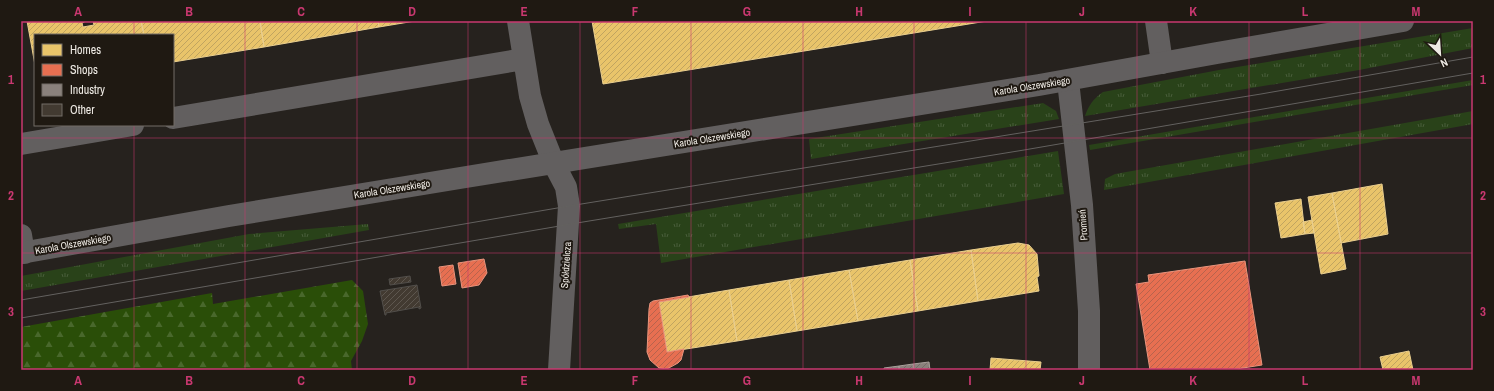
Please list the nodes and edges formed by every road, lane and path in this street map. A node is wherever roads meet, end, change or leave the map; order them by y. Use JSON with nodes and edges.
{"nodes":[{"id":1,"x":518,"y":21,"type":"edge"},
{"id":2,"x":1156,"y":21,"type":"edge"},
{"id":3,"x":1403,"y":21,"type":"edge"},
{"id":4,"x":524,"y":59,"type":"junction"},
{"id":5,"x":1162,"y":63,"type":"junction"},
{"id":6,"x":1068,"y":80,"type":"junction"},
{"id":7,"x":174,"y":118,"type":"edge"},
{"id":8,"x":127,"y":126,"type":"edge"},
{"id":9,"x":21,"y":144,"type":"edge"},
{"id":10,"x":554,"y":164,"type":"junction"},
{"id":11,"x":22,"y":247,"type":"edge"},
{"id":12,"x":559,"y":370,"type":"edge"},
{"id":13,"x":1089,"y":370,"type":"edge"}],
"edges":[{"from":1,"to":4,"type":"street","name":"Spółdzielcza"},
{"from":2,"to":5,"type":"street"},
{"from":3,"to":5,"type":"street","name":"Karola Olszewskiego"},
{"from":4,"to":7,"type":"street"},
{"from":4,"to":10,"type":"street","name":"Spółdzielcza"},
{"from":5,"to":6,"type":"street","name":"Karola Olszewskiego"},
{"from":6,"to":10,"type":"street","name":"Karola Olszewskiego"},
{"from":6,"to":13,"type":"street","name":"Promień"},
{"from":8,"to":9,"type":"street"},
{"from":10,"to":11,"type":"street","name":"Karola Olszewskiego"},
{"from":10,"to":12,"type":"street","name":"Spółdzielcza"}]}
